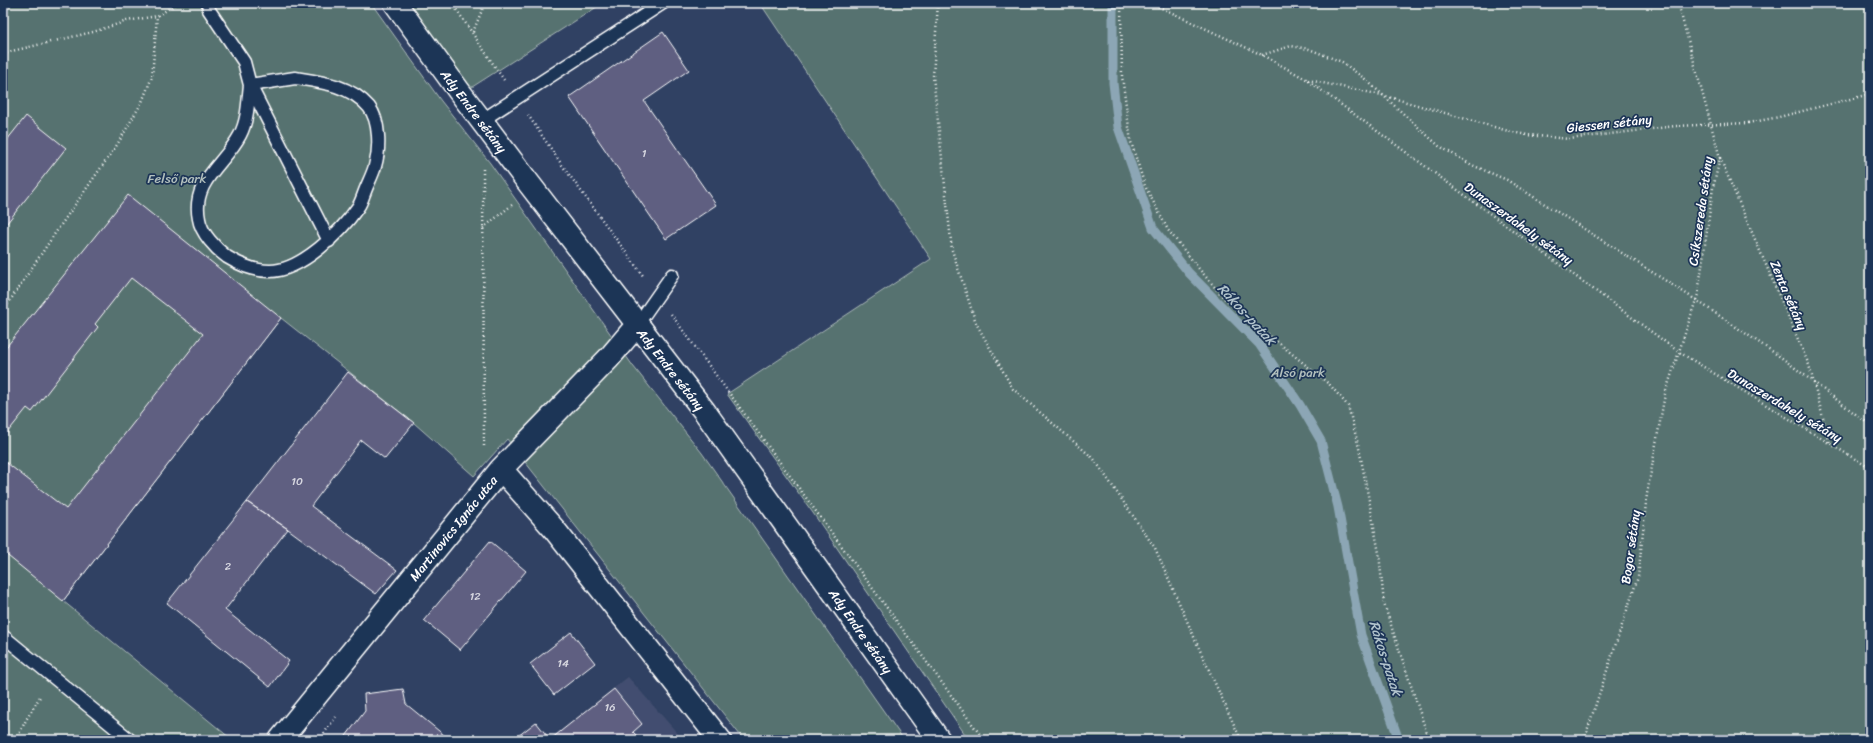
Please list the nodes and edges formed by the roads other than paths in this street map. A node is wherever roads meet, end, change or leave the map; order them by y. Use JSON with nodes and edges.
{"nodes":[{"id":1,"x":208,"y":3,"type":"edge"},
{"id":2,"x":395,"y":3,"type":"edge"},
{"id":3,"x":663,"y":3,"type":"edge"},
{"id":4,"x":250,"y":85,"type":"junction"},
{"id":5,"x":481,"y":121,"type":"junction"},
{"id":6,"x":329,"y":241,"type":"junction"},
{"id":7,"x":672,"y":276,"type":"dead end"},
{"id":8,"x":637,"y":325,"type":"junction"},
{"id":9,"x":501,"y":469,"type":"junction"},
{"id":10,"x":3,"y":636,"type":"edge"},
{"id":11,"x":130,"y":740,"type":"edge"},
{"id":12,"x":280,"y":740,"type":"edge"},
{"id":13,"x":720,"y":740,"type":"edge"},
{"id":14,"x":939,"y":740,"type":"edge"}],
"edges":[{"from":1,"to":4,"type":"lane"},
{"from":2,"to":5,"type":"street","name":"Ady Endre sétány"},
{"from":3,"to":5,"type":"lane"},
{"from":4,"to":6,"type":"lane"},
{"from":4,"to":6,"type":"lane"},
{"from":4,"to":6,"type":"lane"},
{"from":5,"to":8,"type":"street","name":"Ady Endre sétány"},
{"from":7,"to":8,"type":"lane"},
{"from":8,"to":9,"type":"street","name":"Martinovics Ignác utca"},
{"from":8,"to":14,"type":"street","name":"Ady Endre sétány"},
{"from":9,"to":12,"type":"street","name":"Martinovics Ignác utca"},
{"from":9,"to":13,"type":"street"},
{"from":10,"to":11,"type":"lane"}]}
